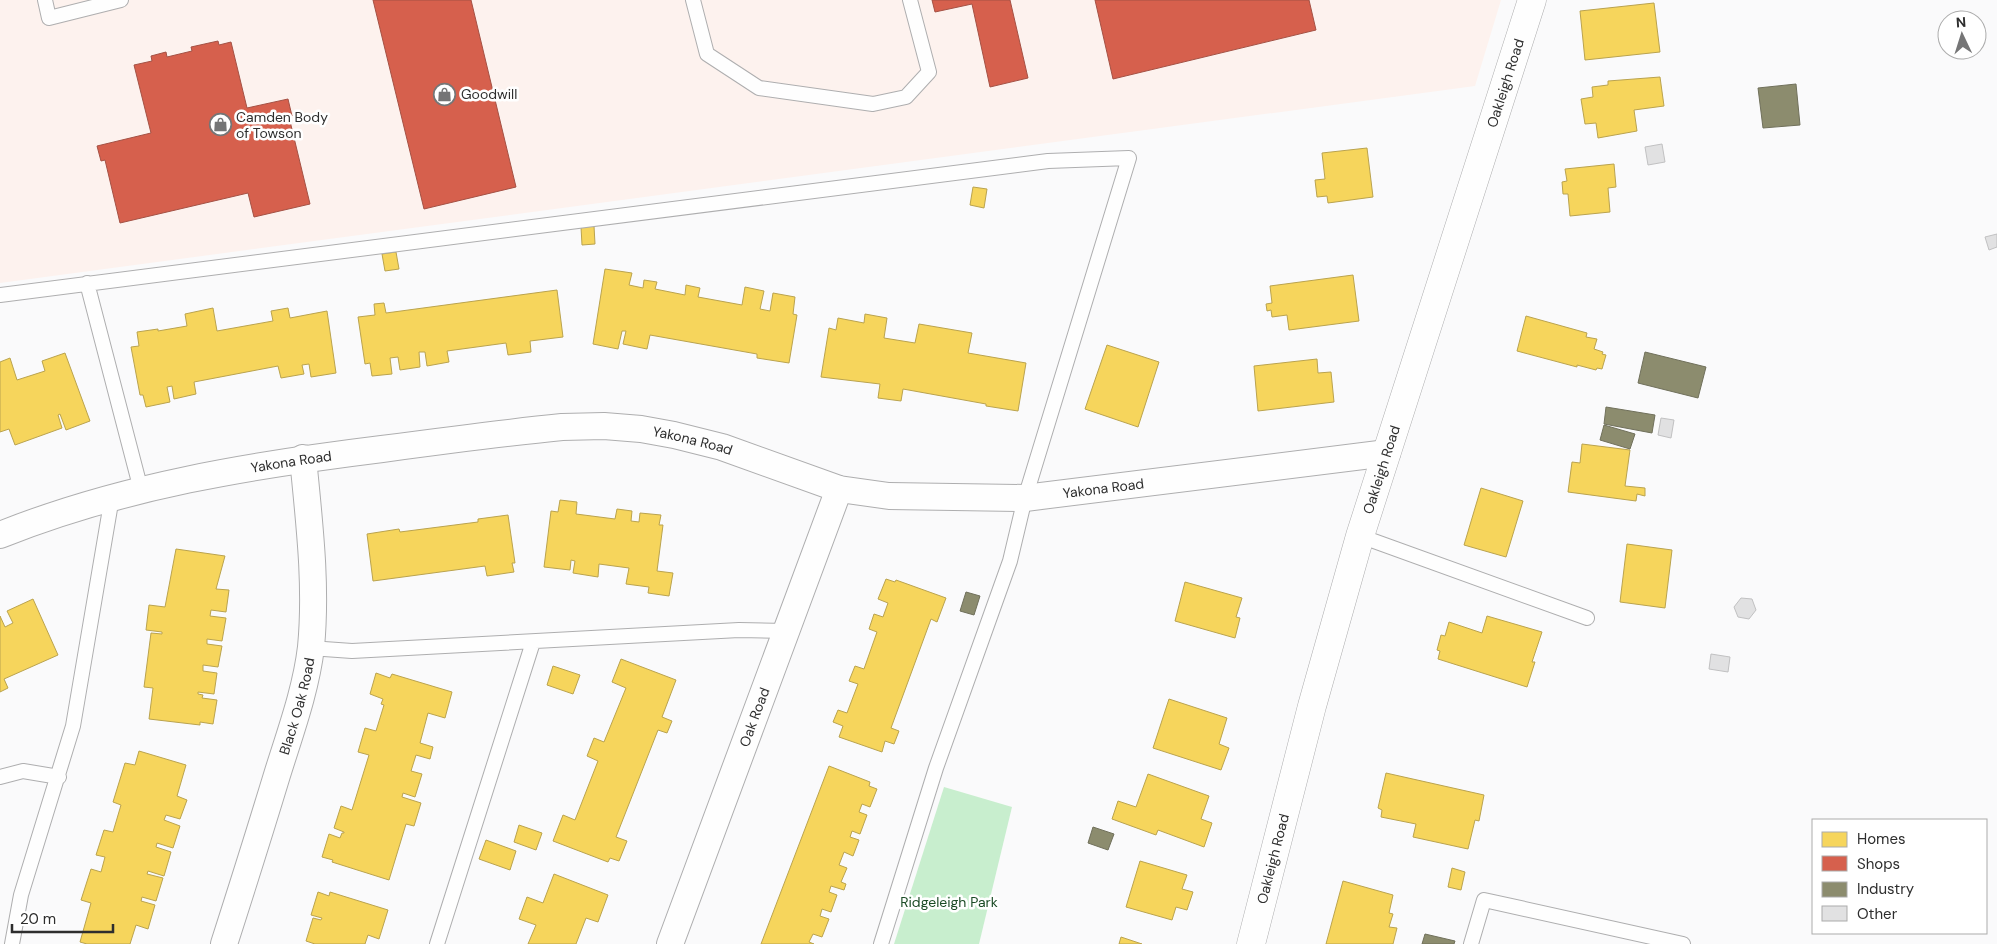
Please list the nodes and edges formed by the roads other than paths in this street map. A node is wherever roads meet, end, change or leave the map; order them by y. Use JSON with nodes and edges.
{"nodes":[{"id":1,"x":45,"y":0,"type":"edge"},
{"id":2,"x":121,"y":0,"type":"edge"},
{"id":3,"x":693,"y":0,"type":"edge"},
{"id":4,"x":910,"y":0,"type":"edge"},
{"id":5,"x":1532,"y":0,"type":"edge"},
{"id":6,"x":87,"y":283,"type":"junction"},
{"id":7,"x":0,"y":295,"type":"edge"},
{"id":8,"x":1387,"y":453,"type":"junction"},
{"id":9,"x":303,"y":458,"type":"junction"},
{"id":10,"x":839,"y":489,"type":"junction"},
{"id":11,"x":141,"y":490,"type":"junction"},
{"id":12,"x":112,"y":497,"type":"junction"},
{"id":13,"x":1025,"y":498,"type":"junction"},
{"id":14,"x":0,"y":535,"type":"edge"},
{"id":15,"x":1360,"y":536,"type":"junction"},
{"id":16,"x":1587,"y":618,"type":"dead end"},
{"id":17,"x":786,"y":631,"type":"junction"},
{"id":18,"x":533,"y":642,"type":"junction"},
{"id":19,"x":310,"y":648,"type":"junction"},
{"id":20,"x":0,"y":777,"type":"edge"},
{"id":21,"x":59,"y":777,"type":"junction"},
{"id":22,"x":12,"y":944,"type":"edge"},
{"id":23,"x":224,"y":944,"type":"edge"},
{"id":24,"x":437,"y":944,"type":"edge"},
{"id":25,"x":670,"y":944,"type":"edge"},
{"id":26,"x":881,"y":944,"type":"edge"},
{"id":27,"x":1251,"y":944,"type":"edge"},
{"id":28,"x":1471,"y":944,"type":"edge"},
{"id":29,"x":1683,"y":944,"type":"edge"}],
"edges":[{"from":1,"to":2,"type":"lane"},
{"from":3,"to":4,"type":"lane"},
{"from":5,"to":8,"type":"street","name":"Oakleigh Road"},
{"from":6,"to":7,"type":"lane"},
{"from":6,"to":11,"type":"lane"},
{"from":6,"to":13,"type":"lane"},
{"from":8,"to":13,"type":"street","name":"Yakona Road"},
{"from":8,"to":15,"type":"street","name":"Oakleigh Road"},
{"from":9,"to":10,"type":"street","name":"Yakona Road"},
{"from":9,"to":11,"type":"street","name":"Yakona Road"},
{"from":9,"to":19,"type":"street","name":"Black Oak Road"},
{"from":10,"to":13,"type":"street","name":"Yakona Road"},
{"from":10,"to":17,"type":"street","name":"Oak Road"},
{"from":11,"to":12,"type":"street","name":"Yakona Road"},
{"from":12,"to":14,"type":"street","name":"Yakona Road"},
{"from":12,"to":21,"type":"lane"},
{"from":13,"to":26,"type":"lane"},
{"from":15,"to":16,"type":"lane"},
{"from":15,"to":27,"type":"street","name":"Oakleigh Road"},
{"from":17,"to":18,"type":"lane"},
{"from":17,"to":25,"type":"street","name":"Oak Road"},
{"from":18,"to":19,"type":"lane"},
{"from":18,"to":24,"type":"lane"},
{"from":19,"to":23,"type":"street","name":"Black Oak Road"},
{"from":20,"to":21,"type":"lane"},
{"from":21,"to":22,"type":"lane"},
{"from":28,"to":29,"type":"lane"}]}
